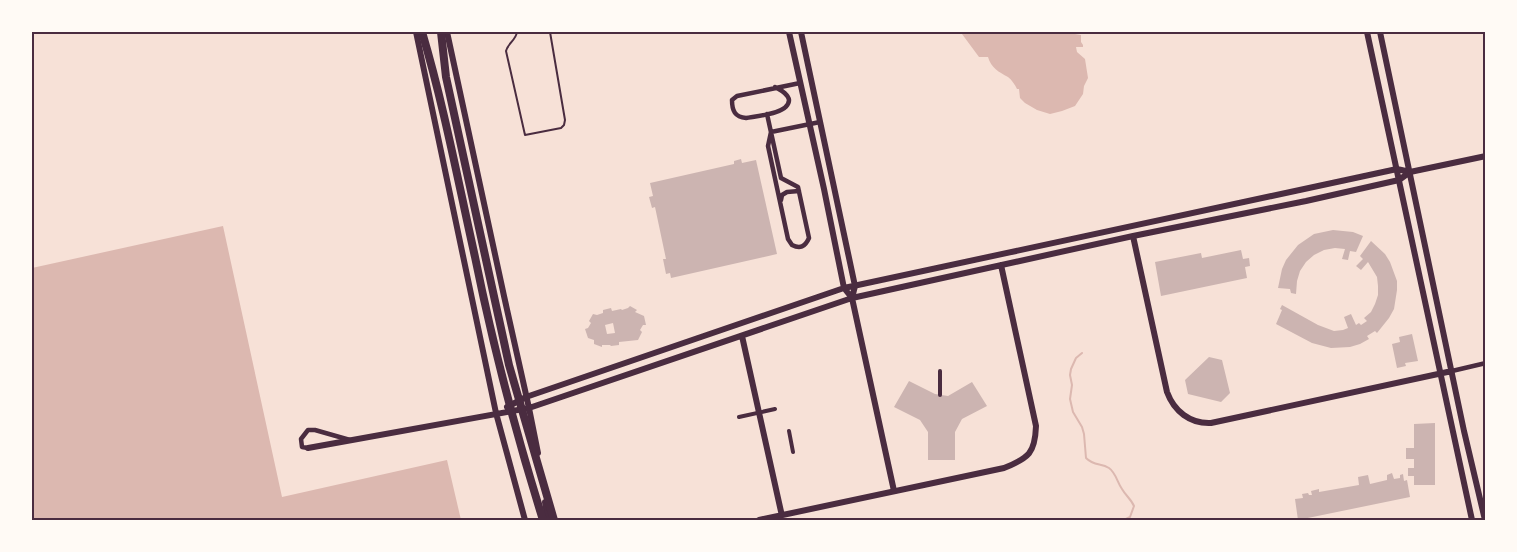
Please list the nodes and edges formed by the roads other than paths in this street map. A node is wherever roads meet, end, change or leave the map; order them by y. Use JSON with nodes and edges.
{"nodes":[{"id":1,"x":416,"y":32,"type":"edge"},
{"id":2,"x":422,"y":32,"type":"edge"},
{"id":3,"x":441,"y":32,"type":"edge"},
{"id":4,"x":447,"y":32,"type":"edge"},
{"id":5,"x":517,"y":32,"type":"edge"},
{"id":6,"x":550,"y":32,"type":"edge"},
{"id":7,"x":789,"y":32,"type":"edge"},
{"id":8,"x":801,"y":32,"type":"edge"},
{"id":9,"x":1367,"y":32,"type":"edge"},
{"id":10,"x":1380,"y":32,"type":"edge"},
{"id":11,"x":800,"y":83,"type":"junction"},
{"id":12,"x":775,"y":87,"type":"junction"},
{"id":13,"x":767,"y":114,"type":"junction"},
{"id":14,"x":820,"y":122,"type":"junction"},
{"id":15,"x":810,"y":124,"type":"junction"},
{"id":16,"x":771,"y":132,"type":"junction"},
{"id":17,"x":1485,"y":156,"type":"edge"},
{"id":18,"x":1397,"y":169,"type":"junction"},
{"id":19,"x":1410,"y":172,"type":"junction"},
{"id":20,"x":1399,"y":180,"type":"junction"},
{"id":21,"x":798,"y":191,"type":"junction"},
{"id":22,"x":780,"y":202,"type":"junction"},
{"id":23,"x":470,"y":212,"type":"junction"},
{"id":24,"x":1133,"y":236,"type":"junction"},
{"id":25,"x":1001,"y":265,"type":"junction"},
{"id":26,"x":855,"y":286,"type":"junction"},
{"id":27,"x":844,"y":288,"type":"junction"},
{"id":28,"x":852,"y":298,"type":"junction"},
{"id":29,"x":742,"y":336,"type":"junction"},
{"id":30,"x":1485,"y":363,"type":"edge"},
{"id":31,"x":940,"y":370,"type":"dead end"},
{"id":32,"x":1452,"y":371,"type":"junction"},
{"id":33,"x":1440,"y":374,"type":"junction"},
{"id":34,"x":940,"y":395,"type":"dead end"},
{"id":35,"x":526,"y":397,"type":"junction"},
{"id":36,"x":529,"y":408,"type":"junction"},
{"id":37,"x":775,"y":409,"type":"dead end"},
{"id":38,"x":496,"y":413,"type":"junction"},
{"id":39,"x":739,"y":417,"type":"dead end"},
{"id":40,"x":789,"y":431,"type":"dead end"},
{"id":41,"x":350,"y":440,"type":"junction"},
{"id":42,"x":308,"y":448,"type":"joint"},
{"id":43,"x":793,"y":452,"type":"dead end"},
{"id":44,"x":894,"y":491,"type":"junction"},
{"id":45,"x":782,"y":516,"type":"junction"},
{"id":46,"x":1484,"y":517,"type":"edge"},
{"id":47,"x":1471,"y":518,"type":"edge"},
{"id":48,"x":525,"y":520,"type":"edge"},
{"id":49,"x":543,"y":520,"type":"edge"},
{"id":50,"x":548,"y":520,"type":"edge"},
{"id":51,"x":554,"y":520,"type":"edge"},
{"id":52,"x":759,"y":520,"type":"edge"}],
"edges":[{"from":1,"to":38,"type":"street"},
{"from":2,"to":23,"type":"highway"},
{"from":3,"to":23,"type":"highway"},
{"from":4,"to":35,"type":"street"},
{"from":5,"to":6,"type":"lane"},
{"from":7,"to":11,"type":"street"},
{"from":8,"to":14,"type":"street"},
{"from":9,"to":18,"type":"street"},
{"from":10,"to":19,"type":"street"},
{"from":11,"to":12,"type":"street"},
{"from":11,"to":15,"type":"street"},
{"from":12,"to":13,"type":"street"},
{"from":12,"to":13,"type":"street"},
{"from":13,"to":16,"type":"street"},
{"from":14,"to":15,"type":"street"},
{"from":14,"to":26,"type":"street"},
{"from":15,"to":16,"type":"street"},
{"from":15,"to":27,"type":"street"},
{"from":16,"to":21,"type":"street"},
{"from":16,"to":22,"type":"street"},
{"from":17,"to":19,"type":"street"},
{"from":18,"to":19,"type":"street"},
{"from":18,"to":20,"type":"street"},
{"from":18,"to":26,"type":"street"},
{"from":19,"to":20,"type":"street"},
{"from":19,"to":32,"type":"street"},
{"from":20,"to":24,"type":"street"},
{"from":20,"to":33,"type":"street"},
{"from":21,"to":22,"type":"street"},
{"from":21,"to":22,"type":"street"},
{"from":23,"to":49,"type":"highway"},
{"from":23,"to":51,"type":"highway"},
{"from":24,"to":25,"type":"street"},
{"from":24,"to":33,"type":"street"},
{"from":25,"to":28,"type":"street"},
{"from":25,"to":44,"type":"street"},
{"from":26,"to":27,"type":"street"},
{"from":26,"to":28,"type":"street"},
{"from":27,"to":28,"type":"street"},
{"from":27,"to":35,"type":"street"},
{"from":28,"to":29,"type":"street"},
{"from":28,"to":44,"type":"street"},
{"from":29,"to":36,"type":"street"},
{"from":29,"to":45,"type":"street"},
{"from":30,"to":32,"type":"street"},
{"from":31,"to":34,"type":"street"},
{"from":32,"to":33,"type":"street"},
{"from":32,"to":46,"type":"street"},
{"from":33,"to":47,"type":"street"},
{"from":35,"to":36,"type":"street"},
{"from":35,"to":38,"type":"street"},
{"from":36,"to":38,"type":"street"},
{"from":36,"to":50,"type":"street"},
{"from":37,"to":39,"type":"street"},
{"from":38,"to":41,"type":"street"},
{"from":38,"to":48,"type":"street"},
{"from":40,"to":43,"type":"street"},
{"from":41,"to":42,"type":"street"},
{"from":41,"to":42,"type":"street"},
{"from":44,"to":45,"type":"street"},
{"from":45,"to":52,"type":"street"}]}
